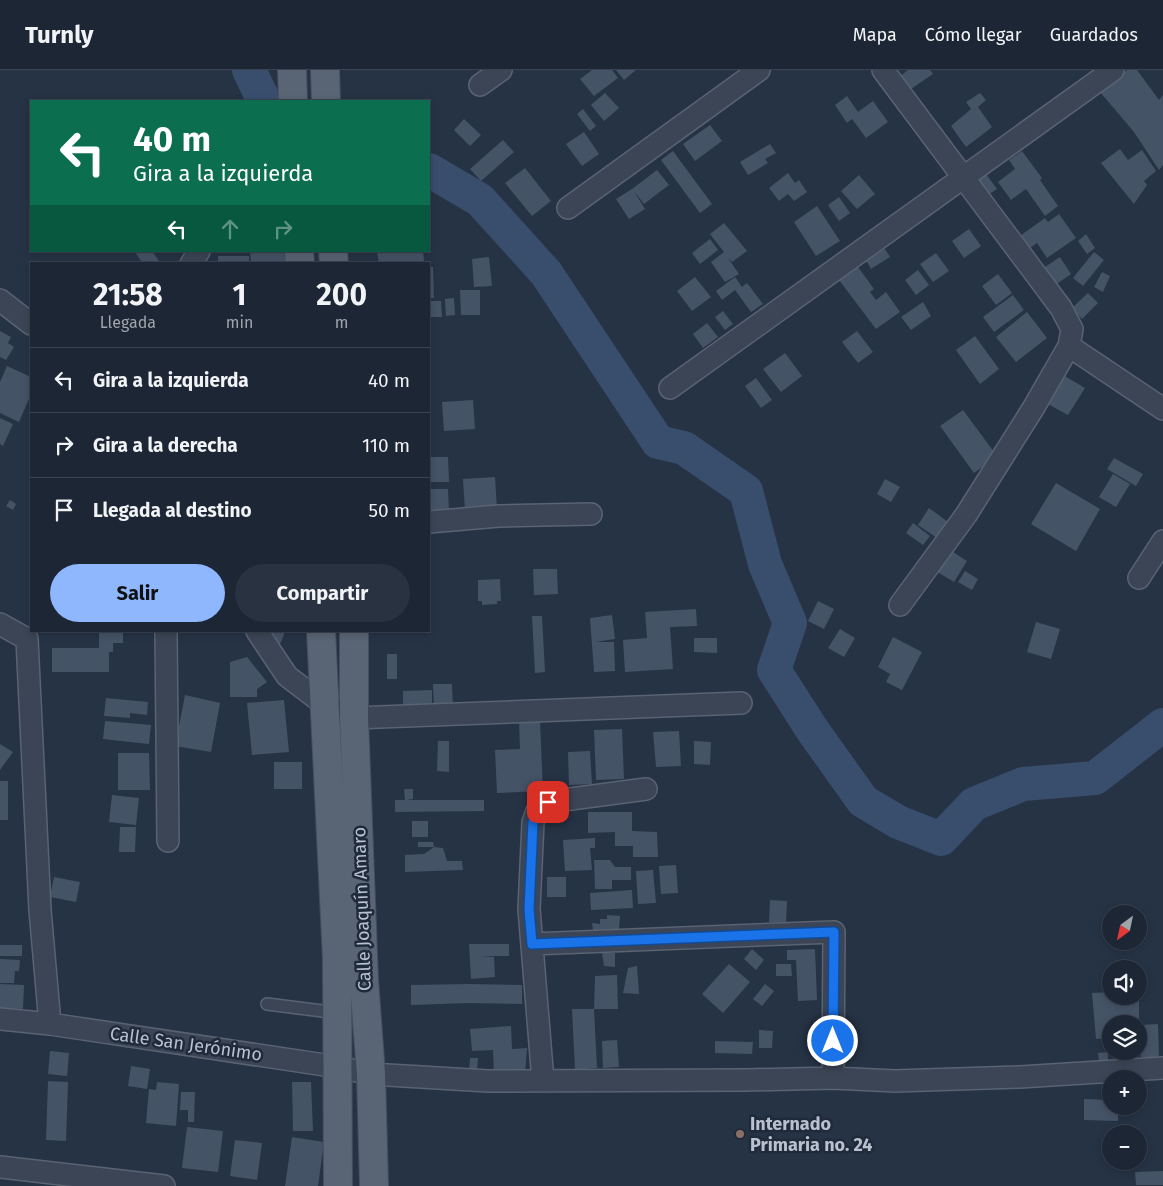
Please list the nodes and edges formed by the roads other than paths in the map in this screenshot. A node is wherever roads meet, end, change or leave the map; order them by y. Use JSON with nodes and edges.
{"nodes":[{"id":1,"x":292,"y":70,"type":"edge"},
{"id":2,"x":325,"y":70,"type":"edge"},
{"id":3,"x":501,"y":70,"type":"edge"},
{"id":4,"x":759,"y":70,"type":"edge"},
{"id":5,"x":883,"y":70,"type":"edge"},
{"id":6,"x":1113,"y":70,"type":"edge"},
{"id":7,"x":480,"y":85,"type":"dead end"},
{"id":8,"x":293,"y":100,"type":"edge"},
{"id":9,"x":326,"y":100,"type":"edge"},
{"id":10,"x":964,"y":177,"type":"junction"},
{"id":11,"x":568,"y":208,"type":"dead end"},
{"id":12,"x":0,"y":300,"type":"edge"},
{"id":13,"x":30,"y":323,"type":"edge"},
{"id":14,"x":1069,"y":346,"type":"junction"},
{"id":15,"x":670,"y":388,"type":"dead end"},
{"id":16,"x":1163,"y":409,"type":"edge"},
{"id":17,"x":591,"y":514,"type":"dead end"},
{"id":18,"x":430,"y":522,"type":"edge"},
{"id":19,"x":1163,"y":541,"type":"edge"},
{"id":20,"x":1139,"y":578,"type":"dead end"},
{"id":21,"x":900,"y":605,"type":"dead end"},
{"id":22,"x":0,"y":624,"type":"edge"},
{"id":23,"x":166,"y":632,"type":"edge"},
{"id":24,"x":258,"y":632,"type":"edge"},
{"id":25,"x":321,"y":632,"type":"edge"},
{"id":26,"x":354,"y":632,"type":"edge"},
{"id":27,"x":741,"y":703,"type":"dead end"},
{"id":28,"x":325,"y":705,"type":"junction"},
{"id":29,"x":354,"y":718,"type":"junction"},
{"id":30,"x":646,"y":789,"type":"dead end"},
{"id":31,"x":168,"y":841,"type":"dead end"},
{"id":32,"x":532,"y":944,"type":"junction"},
{"id":33,"x":267,"y":1004,"type":"dead end"},
{"id":34,"x":338,"y":1013,"type":"junction"},
{"id":35,"x":0,"y":1019,"type":"edge"},
{"id":36,"x":50,"y":1024,"type":"junction"},
{"id":37,"x":338,"y":1066,"type":"junction"},
{"id":38,"x":1163,"y":1068,"type":"edge"},
{"id":39,"x":371,"y":1074,"type":"junction"},
{"id":40,"x":833,"y":1078,"type":"junction"},
{"id":41,"x":543,"y":1081,"type":"junction"},
{"id":42,"x":0,"y":1168,"type":"edge"},
{"id":43,"x":164,"y":1186,"type":"edge"},
{"id":44,"x":338,"y":1186,"type":"edge"},
{"id":45,"x":374,"y":1186,"type":"edge"}],
"edges":[{"from":1,"to":8,"type":"main road"},
{"from":2,"to":9,"type":"main road"},
{"from":3,"to":7,"type":"street"},
{"from":4,"to":11,"type":"street"},
{"from":5,"to":10,"type":"street"},
{"from":6,"to":10,"type":"street"},
{"from":10,"to":14,"type":"street"},
{"from":10,"to":15,"type":"street"},
{"from":12,"to":13,"type":"street"},
{"from":14,"to":16,"type":"street"},
{"from":14,"to":21,"type":"street"},
{"from":17,"to":18,"type":"street"},
{"from":19,"to":20,"type":"street"},
{"from":22,"to":36,"type":"street"},
{"from":23,"to":31,"type":"street"},
{"from":24,"to":28,"type":"street"},
{"from":25,"to":28,"type":"main road","name":"Calle Joaquín Amaro"},
{"from":26,"to":29,"type":"main road","name":"Calle Joaquín Amaro"},
{"from":27,"to":29,"type":"street"},
{"from":28,"to":29,"type":"street"},
{"from":28,"to":34,"type":"main road","name":"Calle Joaquín Amaro"},
{"from":29,"to":39,"type":"main road","name":"Calle Joaquín Amaro"},
{"from":30,"to":32,"type":"street"},
{"from":32,"to":40,"type":"street"},
{"from":32,"to":41,"type":"street"},
{"from":33,"to":34,"type":"lane"},
{"from":34,"to":37,"type":"main road","name":"Calle Joaquín Amaro"},
{"from":35,"to":36,"type":"street","name":"Calle San Jerónimo"},
{"from":36,"to":37,"type":"street","name":"Calle San Jerónimo"},
{"from":37,"to":39,"type":"street","name":"Calle San Jerónimo"},
{"from":37,"to":44,"type":"main road","name":"Calle Joaquín Amaro"},
{"from":38,"to":40,"type":"street","name":"Calle San Jerónimo"},
{"from":39,"to":41,"type":"street","name":"Calle San Jerónimo"},
{"from":39,"to":45,"type":"main road","name":"Calle Joaquín Amaro"},
{"from":40,"to":41,"type":"street","name":"Calle San Jerónimo"},
{"from":42,"to":43,"type":"street"}]}
